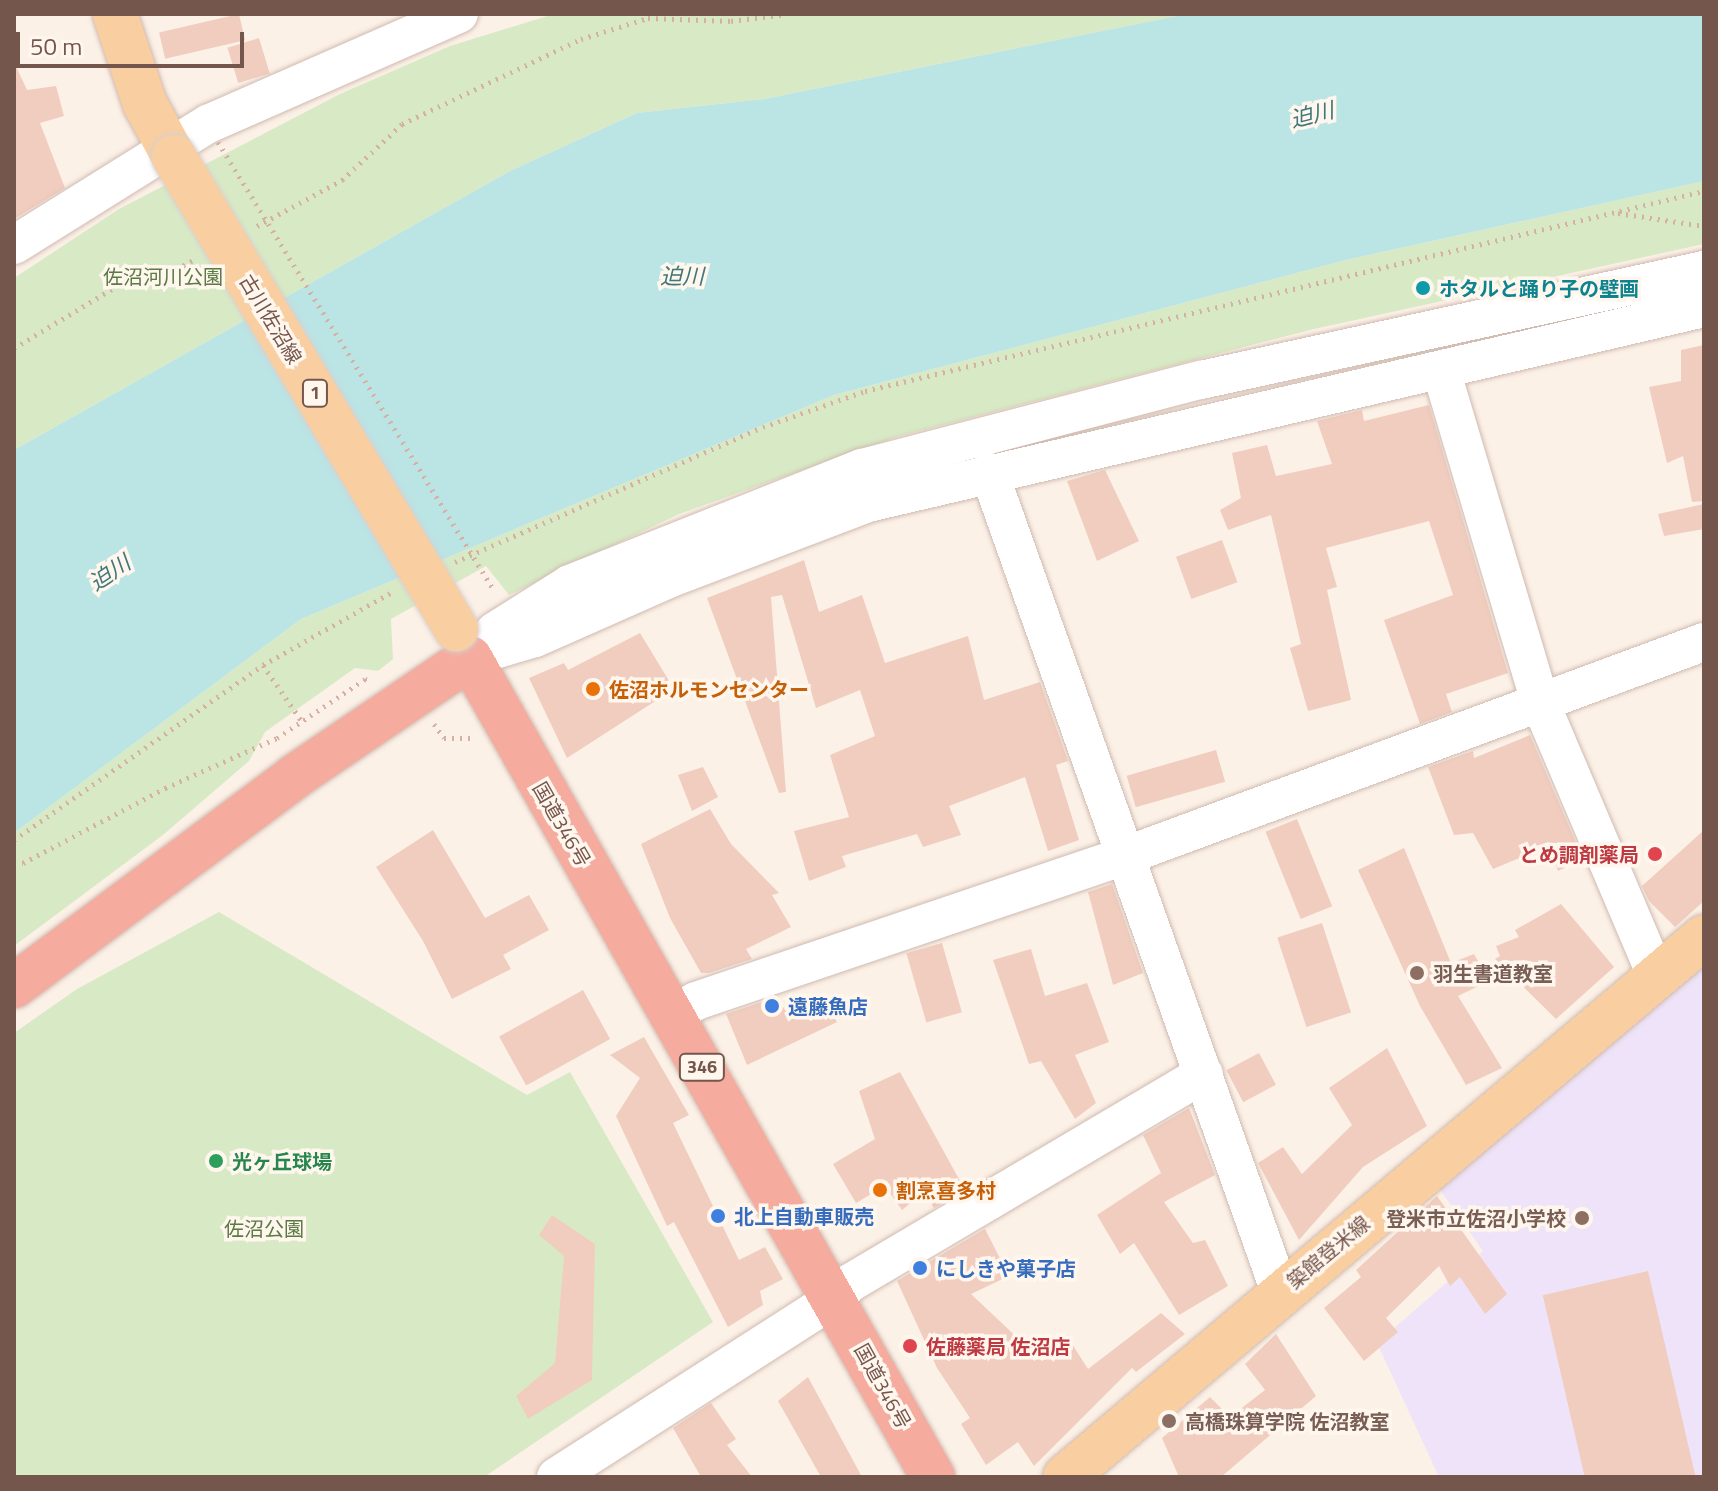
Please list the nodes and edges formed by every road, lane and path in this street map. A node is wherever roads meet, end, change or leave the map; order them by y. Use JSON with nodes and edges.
{"nodes":[{"id":1,"x":115,"y":14,"type":"edge"},
{"id":2,"x":459,"y":14,"type":"edge"},
{"id":3,"x":787,"y":14,"type":"edge"},
{"id":4,"x":218,"y":142,"type":"dead end"},
{"id":5,"x":171,"y":152,"type":"junction"},
{"id":6,"x":1704,"y":191,"type":"edge"},
{"id":7,"x":1613,"y":212,"type":"junction"},
{"id":8,"x":1704,"y":226,"type":"edge"},
{"id":9,"x":249,"y":230,"type":"dead end"},
{"id":10,"x":14,"y":245,"type":"edge"},
{"id":11,"x":209,"y":252,"type":"dead end"},
{"id":12,"x":1704,"y":270,"type":"edge"},
{"id":13,"x":1704,"y":308,"type":"edge"},
{"id":14,"x":14,"y":348,"type":"edge"},
{"id":15,"x":1441,"y":370,"type":"junction"},
{"id":16,"x":989,"y":472,"type":"junction"},
{"id":17,"x":492,"y":545,"type":"dead end"},
{"id":18,"x":493,"y":589,"type":"dead end"},
{"id":19,"x":372,"y":602,"type":"dead end"},
{"id":20,"x":1704,"y":642,"type":"edge"},
{"id":21,"x":463,"y":643,"type":"junction"},
{"id":22,"x":263,"y":665,"type":"junction"},
{"id":23,"x":380,"y":684,"type":"dead end"},
{"id":24,"x":1540,"y":702,"type":"junction"},
{"id":25,"x":301,"y":720,"type":"junction"},
{"id":26,"x":14,"y":840,"type":"edge"},
{"id":27,"x":1122,"y":857,"type":"junction"},
{"id":28,"x":14,"y":862,"type":"edge"},
{"id":29,"x":1704,"y":937,"type":"edge"},
{"id":30,"x":1660,"y":974,"type":"junction"},
{"id":31,"x":14,"y":986,"type":"edge"},
{"id":32,"x":671,"y":1014,"type":"junction"},
{"id":33,"x":1204,"y":1074,"type":"junction"},
{"id":34,"x":1280,"y":1292,"type":"junction"},
{"id":35,"x":835,"y":1298,"type":"junction"},
{"id":36,"x":556,"y":1477,"type":"edge"},
{"id":37,"x":933,"y":1477,"type":"edge"},
{"id":38,"x":1065,"y":1477,"type":"edge"}],
"edges":[{"from":1,"to":5,"type":"main road","name":"古川佐沼線","number":"1"},
{"from":2,"to":5,"type":"street"},
{"from":3,"to":9,"type":"path"},
{"from":4,"to":18,"type":"path","bridge":true},
{"from":5,"to":10,"type":"street"},
{"from":5,"to":21,"type":"main road","name":"古川佐沼線","number":"1","bridge":true},
{"from":6,"to":7,"type":"path"},
{"from":7,"to":8,"type":"path"},
{"from":7,"to":17,"type":"path"},
{"from":11,"to":14,"type":"path"},
{"from":12,"to":21,"type":"street"},
{"from":13,"to":15,"type":"street"},
{"from":15,"to":16,"type":"street"},
{"from":15,"to":24,"type":"street"},
{"from":16,"to":21,"type":"street"},
{"from":16,"to":27,"type":"street"},
{"from":19,"to":22,"type":"path"},
{"from":20,"to":24,"type":"street"},
{"from":21,"to":31,"type":"highway"},
{"from":21,"to":32,"type":"highway","name":"国道346号","number":"346"},
{"from":22,"to":25,"type":"path"},
{"from":22,"to":26,"type":"path"},
{"from":23,"to":25,"type":"path"},
{"from":24,"to":27,"type":"street"},
{"from":24,"to":30,"type":"street"},
{"from":25,"to":28,"type":"path"},
{"from":27,"to":32,"type":"street"},
{"from":27,"to":33,"type":"street"},
{"from":29,"to":30,"type":"main road","name":"築館登米線"},
{"from":30,"to":34,"type":"main road","name":"築館登米線"},
{"from":32,"to":35,"type":"highway","name":"国道346号","number":"346"},
{"from":33,"to":34,"type":"street"},
{"from":33,"to":35,"type":"street"},
{"from":34,"to":38,"type":"main road","name":"築館登米線"},
{"from":35,"to":36,"type":"street"},
{"from":35,"to":37,"type":"highway","name":"国道346号","number":"346"}]}
